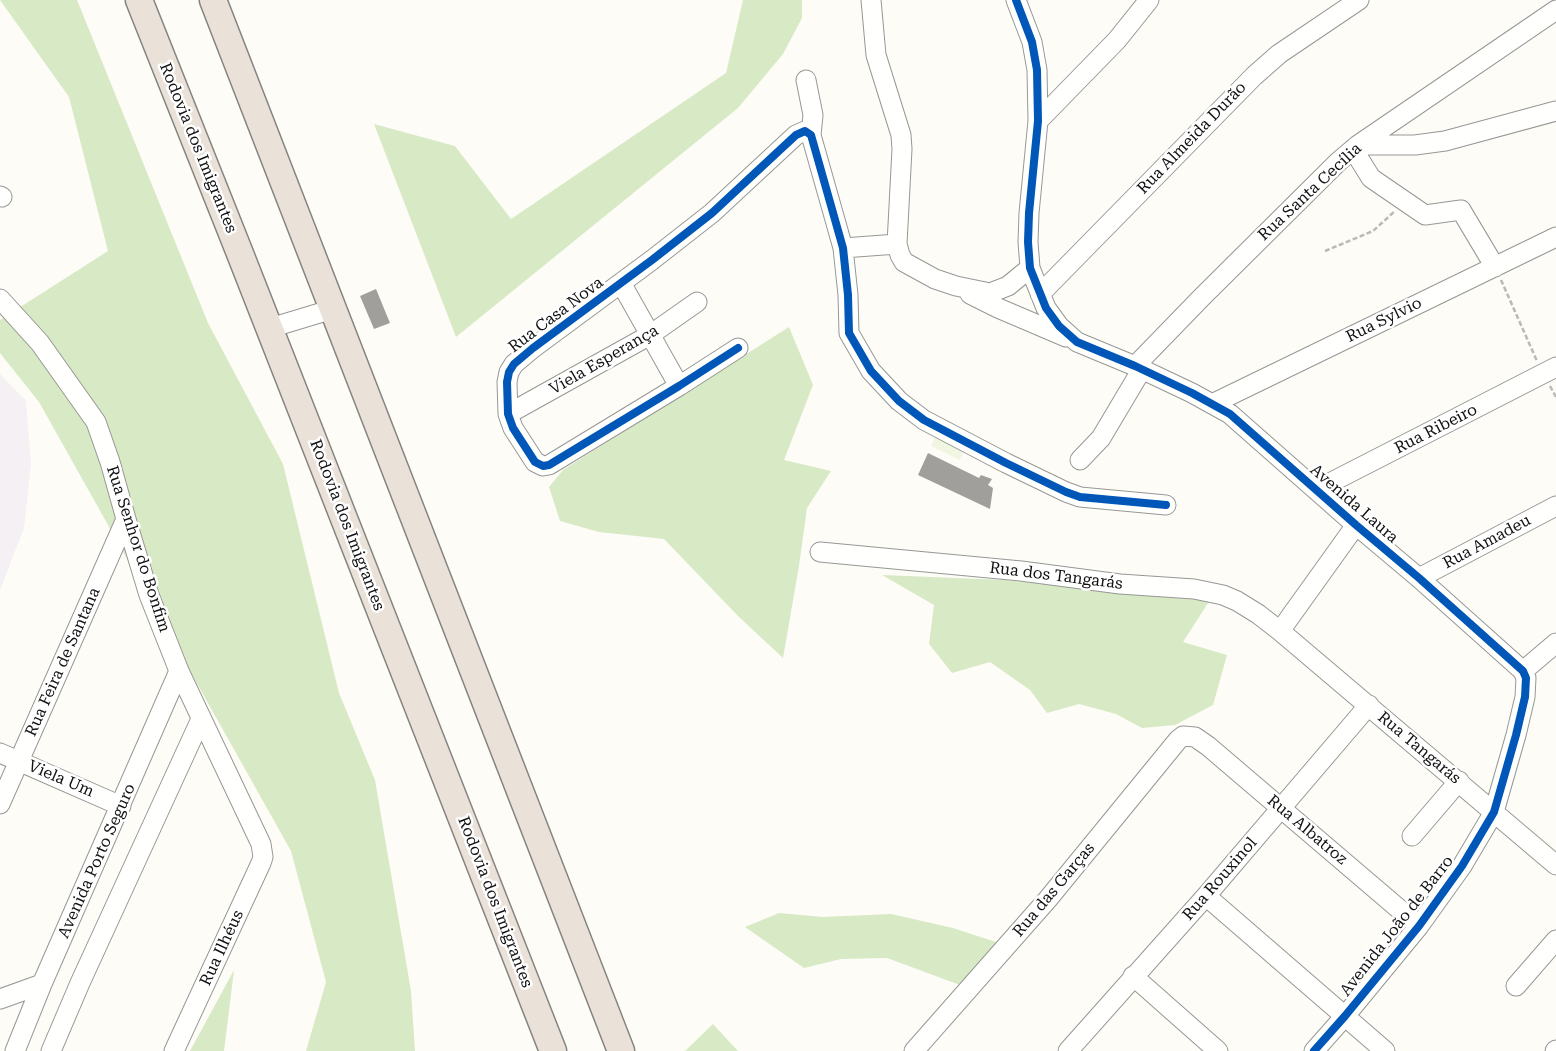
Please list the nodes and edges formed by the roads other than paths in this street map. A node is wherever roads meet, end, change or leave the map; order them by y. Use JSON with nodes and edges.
{"nodes":[{"id":1,"x":139,"y":0,"type":"edge"},
{"id":2,"x":213,"y":0,"type":"edge"},
{"id":3,"x":871,"y":0,"type":"edge"},
{"id":4,"x":1016,"y":0,"type":"edge"},
{"id":5,"x":1149,"y":0,"type":"edge"},
{"id":6,"x":1359,"y":0,"type":"edge"},
{"id":7,"x":1556,"y":10,"type":"edge"},
{"id":8,"x":806,"y":80,"type":"dead end"},
{"id":9,"x":1556,"y":111,"type":"edge"},
{"id":10,"x":1038,"y":121,"type":"junction"},
{"id":11,"x":811,"y":135,"type":"junction"},
{"id":12,"x":1356,"y":147,"type":"junction"},
{"id":13,"x":1556,"y":237,"type":"edge"},
{"id":14,"x":843,"y":248,"type":"junction"},
{"id":15,"x":899,"y":250,"type":"junction"},
{"id":16,"x":1495,"y":267,"type":"junction"},
{"id":17,"x":1030,"y":268,"type":"junction"},
{"id":18,"x":621,"y":283,"type":"junction"},
{"id":19,"x":956,"y":286,"type":"junction"},
{"id":20,"x":1040,"y":294,"type":"junction"},
{"id":21,"x":0,"y":299,"type":"edge"},
{"id":22,"x":697,"y":302,"type":"dead end"},
{"id":23,"x":333,"y":309,"type":"junction"},
{"id":24,"x":270,"y":328,"type":"junction"},
{"id":25,"x":650,"y":334,"type":"junction"},
{"id":26,"x":1077,"y":342,"type":"junction"},
{"id":27,"x":738,"y":348,"type":"dead end"},
{"id":28,"x":1138,"y":368,"type":"junction"},
{"id":29,"x":1549,"y":370,"type":"edge"},
{"id":30,"x":679,"y":386,"type":"junction"},
{"id":31,"x":1212,"y":404,"type":"junction"},
{"id":32,"x":508,"y":414,"type":"junction"},
{"id":33,"x":1080,"y":460,"type":"dead end"},
{"id":34,"x":1316,"y":490,"type":"junction"},
{"id":35,"x":1166,"y":505,"type":"dead end"},
{"id":36,"x":1556,"y":506,"type":"edge"},
{"id":37,"x":126,"y":520,"type":"junction"},
{"id":38,"x":1356,"y":525,"type":"junction"},
{"id":39,"x":820,"y":552,"type":"dead end"},
{"id":40,"x":1419,"y":578,"type":"junction"},
{"id":41,"x":1280,"y":631,"type":"junction"},
{"id":42,"x":1556,"y":643,"type":"edge"},
{"id":43,"x":179,"y":671,"type":"junction"},
{"id":44,"x":1523,"y":671,"type":"junction"},
{"id":45,"x":1369,"y":705,"type":"junction"},
{"id":46,"x":201,"y":719,"type":"junction"},
{"id":47,"x":1195,"y":737,"type":"joint"},
{"id":48,"x":0,"y":753,"type":"edge"},
{"id":49,"x":18,"y":761,"type":"junction"},
{"id":50,"x":1458,"y":781,"type":"junction"},
{"id":51,"x":0,"y":804,"type":"edge"},
{"id":52,"x":121,"y":806,"type":"junction"},
{"id":53,"x":1281,"y":808,"type":"junction"},
{"id":54,"x":1494,"y":812,"type":"junction"},
{"id":55,"x":1412,"y":836,"type":"dead end"},
{"id":56,"x":261,"y":844,"type":"joint"},
{"id":57,"x":1556,"y":865,"type":"edge"},
{"id":58,"x":1206,"y":896,"type":"junction"},
{"id":59,"x":1419,"y":926,"type":"junction"},
{"id":60,"x":1556,"y":940,"type":"edge"},
{"id":61,"x":1133,"y":976,"type":"junction"},
{"id":62,"x":42,"y":984,"type":"junction"},
{"id":63,"x":1516,"y":986,"type":"dead end"},
{"id":64,"x":0,"y":999,"type":"edge"},
{"id":65,"x":1345,"y":1016,"type":"junction"},
{"id":66,"x":15,"y":1051,"type":"edge"},
{"id":67,"x":51,"y":1051,"type":"edge"},
{"id":68,"x":174,"y":1051,"type":"edge"},
{"id":69,"x":553,"y":1051,"type":"edge"},
{"id":70,"x":621,"y":1051,"type":"edge"},
{"id":71,"x":914,"y":1051,"type":"edge"},
{"id":72,"x":1068,"y":1051,"type":"edge"},
{"id":73,"x":1218,"y":1051,"type":"edge"},
{"id":74,"x":1314,"y":1051,"type":"edge"},
{"id":75,"x":1385,"y":1051,"type":"edge"}],
"edges":[{"from":1,"to":24,"type":"highway","name":"Rodovia dos Imigrantes"},
{"from":2,"to":23,"type":"highway"},
{"from":3,"to":15,"type":"street"},
{"from":4,"to":10,"type":"street","name":"Avenida Laura"},
{"from":5,"to":10,"type":"street"},
{"from":6,"to":20,"type":"street","name":"Rua Almeida Durão"},
{"from":7,"to":12,"type":"street","name":"Rua Santa Cecília"},
{"from":8,"to":11,"type":"street"},
{"from":9,"to":12,"type":"street"},
{"from":10,"to":17,"type":"street","name":"Avenida Laura"},
{"from":11,"to":14,"type":"street"},
{"from":11,"to":18,"type":"street","name":"Rua Casa Nova"},
{"from":12,"to":16,"type":"street"},
{"from":12,"to":28,"type":"street","name":"Rua Santa Cecília"},
{"from":13,"to":16,"type":"street","name":"Rua Sylvio"},
{"from":14,"to":15,"type":"street"},
{"from":14,"to":35,"type":"street"},
{"from":15,"to":19,"type":"street"},
{"from":16,"to":31,"type":"street","name":"Rua Sylvio"},
{"from":17,"to":19,"type":"street"},
{"from":17,"to":20,"type":"street","name":"Avenida Laura"},
{"from":18,"to":25,"type":"street"},
{"from":18,"to":32,"type":"street","name":"Rua Casa Nova"},
{"from":19,"to":26,"type":"street"},
{"from":20,"to":26,"type":"street","name":"Avenida Laura"},
{"from":21,"to":37,"type":"street","name":"Rua Senhor do Bonfim"},
{"from":22,"to":25,"type":"street","name":"Viela Esperança"},
{"from":23,"to":24,"type":"street"},
{"from":23,"to":70,"type":"highway"},
{"from":24,"to":69,"type":"highway","name":"Rodovia dos Imigrantes"},
{"from":25,"to":30,"type":"street"},
{"from":25,"to":32,"type":"street","name":"Viela Esperança"},
{"from":26,"to":28,"type":"street","name":"Avenida Laura"},
{"from":27,"to":30,"type":"street","name":"Rua Casa Nova"},
{"from":28,"to":31,"type":"street","name":"Avenida Laura"},
{"from":28,"to":33,"type":"street","name":"Rua Santa Cecília"},
{"from":29,"to":34,"type":"street","name":"Rua Ribeiro"},
{"from":30,"to":32,"type":"street","name":"Rua Casa Nova"},
{"from":31,"to":34,"type":"street","name":"Avenida Laura"},
{"from":34,"to":38,"type":"street","name":"Avenida Laura"},
{"from":36,"to":40,"type":"street","name":"Rua Amadeu"},
{"from":37,"to":43,"type":"street","name":"Rua Senhor do Bonfim"},
{"from":37,"to":49,"type":"street","name":"Rua Feira de Santana"},
{"from":38,"to":40,"type":"street","name":"Avenida Laura"},
{"from":38,"to":41,"type":"street"},
{"from":39,"to":41,"type":"street","name":"Rua dos Tangarás"},
{"from":40,"to":44,"type":"street","name":"Avenida Laura"},
{"from":41,"to":45,"type":"street","name":"Rua Tangarás"},
{"from":42,"to":44,"type":"street"},
{"from":43,"to":46,"type":"street","name":"Rua Senhor do Bonfim"},
{"from":43,"to":52,"type":"street","name":"Avenida Porto Seguro"},
{"from":44,"to":54,"type":"street"},
{"from":45,"to":50,"type":"street","name":"Rua Tangarás"},
{"from":45,"to":53,"type":"street","name":"Rua Rouxinol"},
{"from":46,"to":56,"type":"street","name":"Rua Senhor do Bonfim"},
{"from":46,"to":67,"type":"street"},
{"from":47,"to":53,"type":"street","name":"Rua Albatroz"},
{"from":47,"to":71,"type":"street","name":"Rua das Garças"},
{"from":48,"to":49,"type":"street","name":"Viela Um"},
{"from":49,"to":51,"type":"street","name":"Rua Feira de Santana"},
{"from":49,"to":52,"type":"street","name":"Viela Um"},
{"from":50,"to":54,"type":"street","name":"Rua Tangarás"},
{"from":50,"to":55,"type":"street"},
{"from":52,"to":62,"type":"street","name":"Avenida Porto Seguro"},
{"from":53,"to":58,"type":"street","name":"Rua Rouxinol"},
{"from":53,"to":59,"type":"street","name":"Rua Albatroz"},
{"from":54,"to":57,"type":"street","name":"Rua Tangarás"},
{"from":54,"to":59,"type":"street","name":"Avenida João de Barro"},
{"from":56,"to":68,"type":"street","name":"Rua Ilhéus"},
{"from":58,"to":61,"type":"street","name":"Rua Rouxinol"},
{"from":58,"to":65,"type":"street"},
{"from":59,"to":65,"type":"street","name":"Avenida João de Barro"},
{"from":60,"to":63,"type":"street"},
{"from":61,"to":72,"type":"street","name":"Rua Rouxinol"},
{"from":61,"to":73,"type":"street"},
{"from":62,"to":64,"type":"street"},
{"from":62,"to":66,"type":"street","name":"Avenida Porto Seguro"},
{"from":65,"to":74,"type":"street","name":"Avenida João de Barro"},
{"from":65,"to":75,"type":"street"}]}
